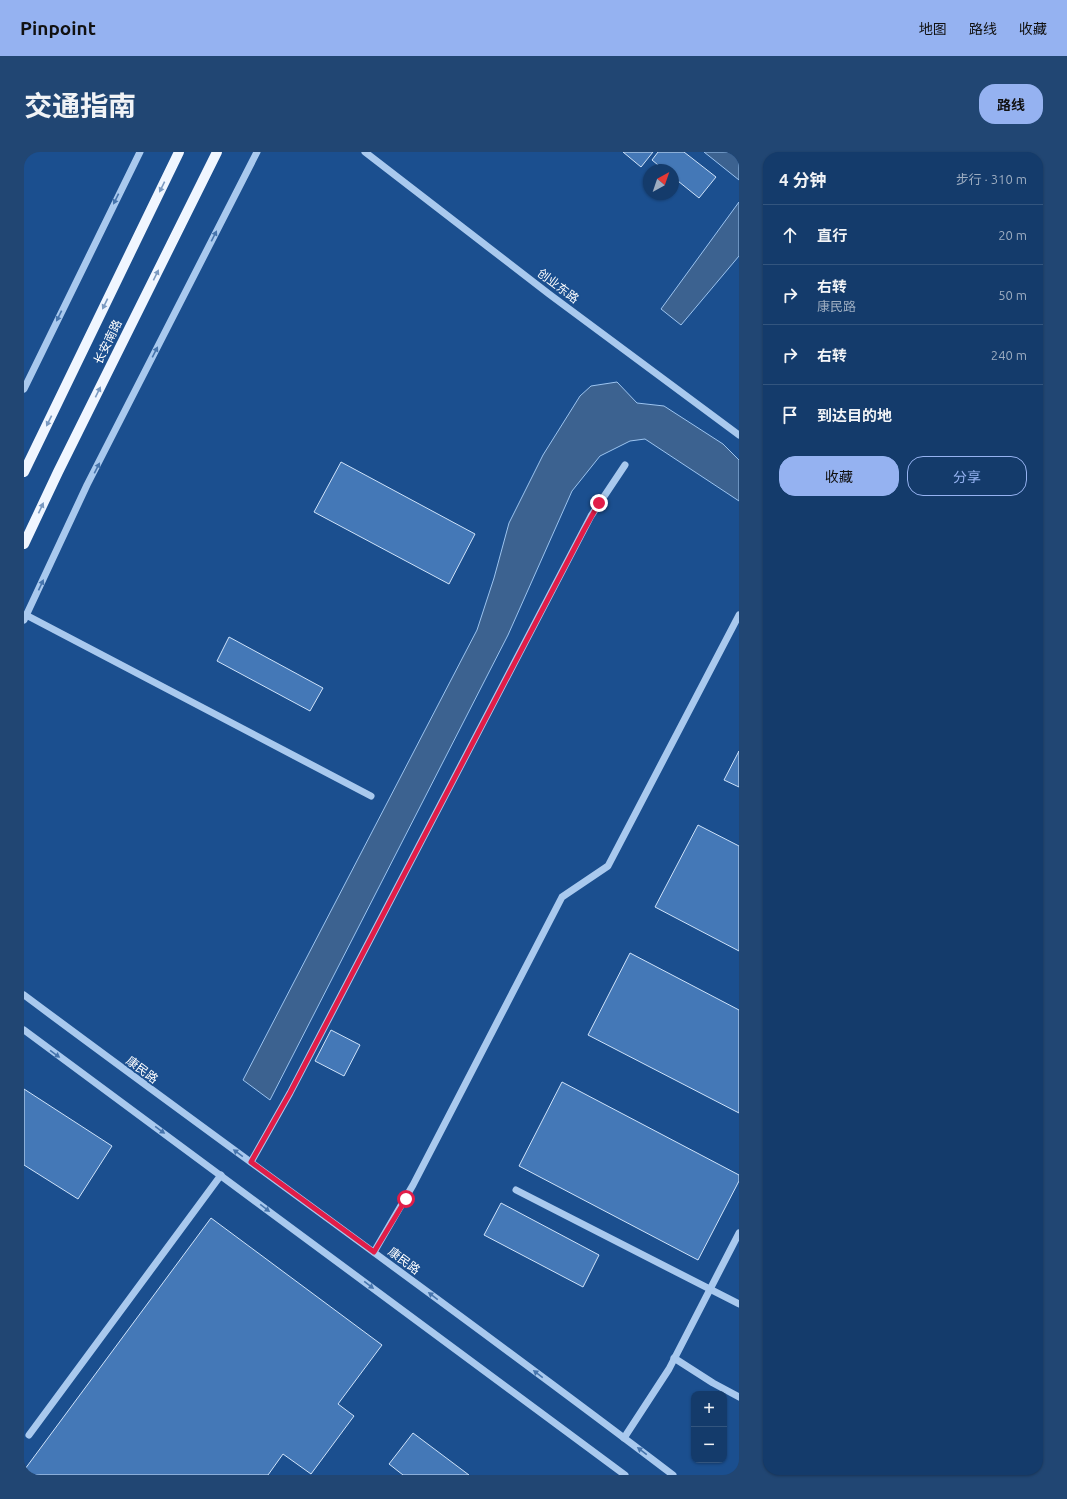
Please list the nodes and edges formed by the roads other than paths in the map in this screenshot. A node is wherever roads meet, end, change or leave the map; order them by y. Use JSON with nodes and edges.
{"nodes":[{"id":1,"x":140,"y":152,"type":"edge"},
{"id":2,"x":179,"y":152,"type":"edge"},
{"id":3,"x":217,"y":152,"type":"edge"},
{"id":4,"x":257,"y":152,"type":"edge"},
{"id":5,"x":365,"y":152,"type":"edge"},
{"id":6,"x":24,"y":389,"type":"edge"},
{"id":7,"x":739,"y":435,"type":"edge"},
{"id":8,"x":624,"y":465,"type":"dead end"},
{"id":9,"x":24,"y":472,"type":"edge"},
{"id":10,"x":24,"y":544,"type":"edge"},
{"id":11,"x":739,"y":615,"type":"edge"},
{"id":12,"x":25,"y":618,"type":"edge"},
{"id":13,"x":371,"y":796,"type":"dead end"},
{"id":14,"x":24,"y":995,"type":"edge"},
{"id":15,"x":24,"y":1030,"type":"edge"},
{"id":16,"x":251,"y":1162,"type":"junction"},
{"id":17,"x":221,"y":1175,"type":"junction"},
{"id":18,"x":516,"y":1190,"type":"dead end"},
{"id":19,"x":739,"y":1233,"type":"edge"},
{"id":20,"x":374,"y":1252,"type":"junction"},
{"id":21,"x":710,"y":1289,"type":"junction"},
{"id":22,"x":739,"y":1304,"type":"edge"},
{"id":23,"x":674,"y":1358,"type":"junction"},
{"id":24,"x":739,"y":1397,"type":"edge"},
{"id":25,"x":29,"y":1435,"type":"dead end"},
{"id":26,"x":624,"y":1438,"type":"junction"},
{"id":27,"x":625,"y":1475,"type":"edge"},
{"id":28,"x":673,"y":1475,"type":"edge"}],
"edges":[{"from":1,"to":6,"type":"street","one_way":true},
{"from":2,"to":9,"type":"main road","name":"长安南路","one_way":true},
{"from":10,"to":3,"type":"main road","name":"长安南路","one_way":true},
{"from":12,"to":4,"type":"street","one_way":true},
{"from":5,"to":7,"type":"street","name":"创业东路"},
{"from":8,"to":16,"type":"street"},
{"from":11,"to":20,"type":"street"},
{"from":12,"to":13,"type":"street"},
{"from":16,"to":14,"type":"street","name":"康民路","one_way":true},
{"from":15,"to":17,"type":"street","one_way":true},
{"from":16,"to":20,"type":"street","name":"康民路"},
{"from":17,"to":25,"type":"street"},
{"from":17,"to":27,"type":"street","one_way":true},
{"from":18,"to":21,"type":"street"},
{"from":19,"to":21,"type":"street"},
{"from":26,"to":20,"type":"street","name":"康民路","one_way":true},
{"from":21,"to":22,"type":"street"},
{"from":21,"to":23,"type":"street"},
{"from":23,"to":24,"type":"street"},
{"from":23,"to":26,"type":"street"},
{"from":28,"to":26,"type":"street","name":"康民路","one_way":true}]}
